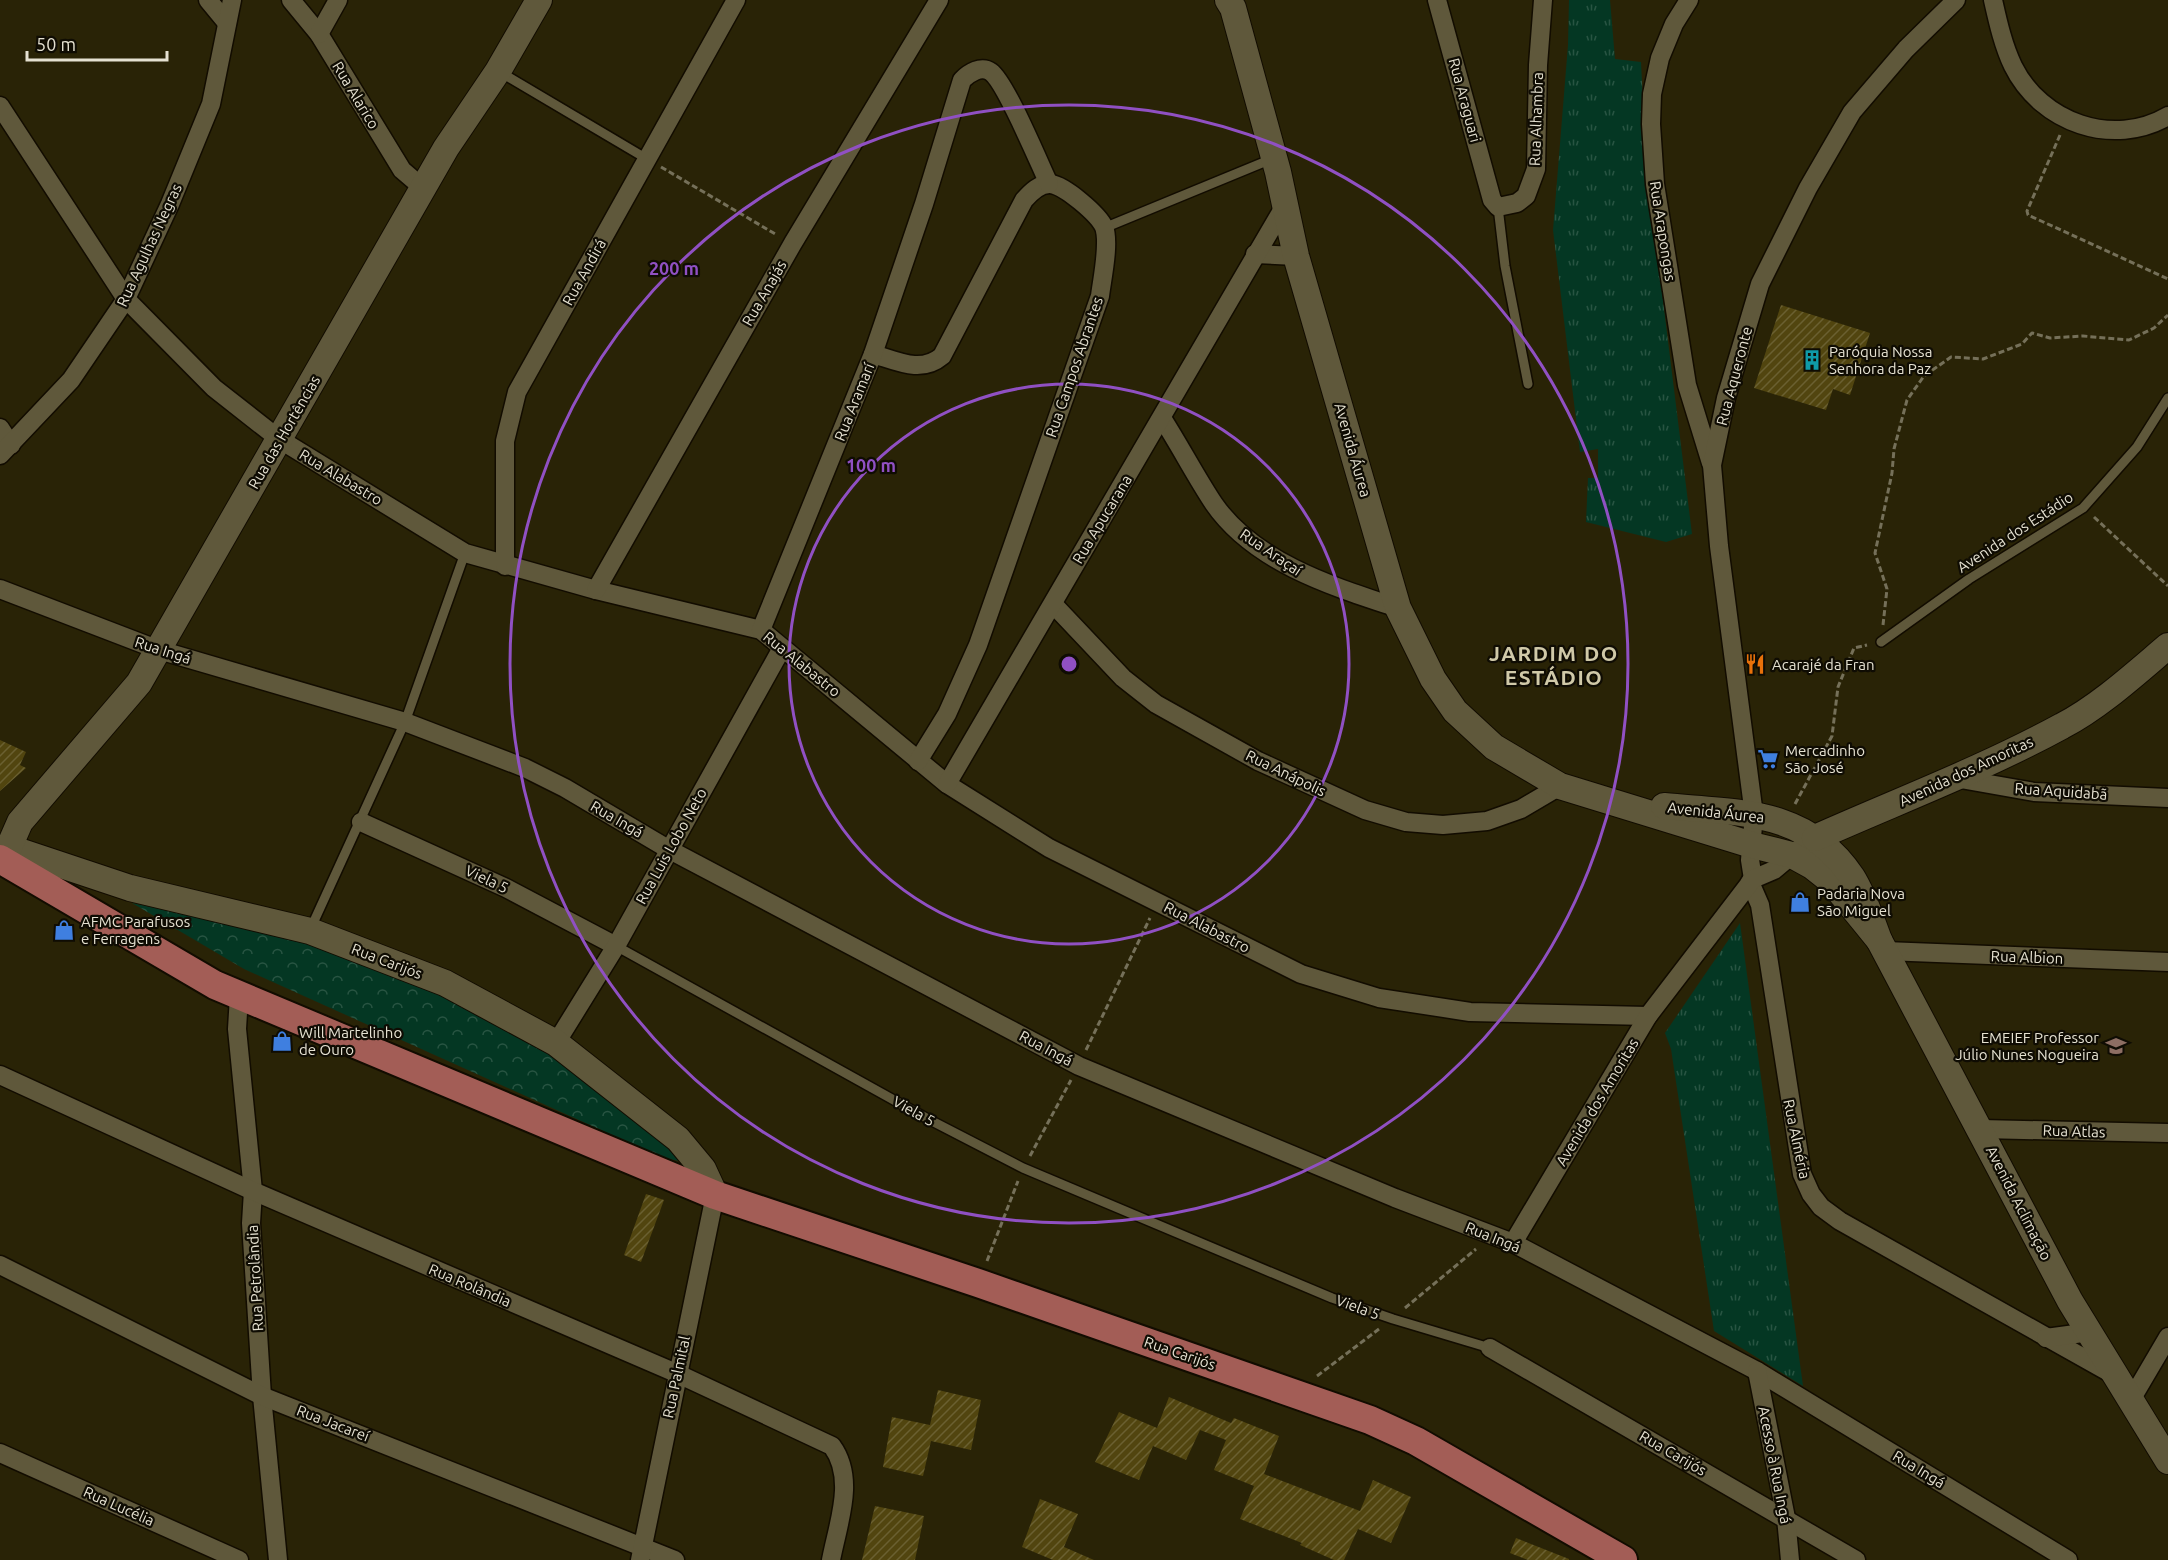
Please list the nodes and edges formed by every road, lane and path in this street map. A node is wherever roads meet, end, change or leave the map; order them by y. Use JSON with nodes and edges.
{"nodes":[{"id":1,"x":208,"y":0,"type":"edge"},
{"id":2,"x":232,"y":0,"type":"edge"},
{"id":3,"x":291,"y":0,"type":"edge"},
{"id":4,"x":339,"y":0,"type":"edge"},
{"id":5,"x":539,"y":0,"type":"edge"},
{"id":6,"x":736,"y":0,"type":"edge"},
{"id":7,"x":939,"y":0,"type":"edge"},
{"id":8,"x":1228,"y":0,"type":"edge"},
{"id":9,"x":1437,"y":0,"type":"edge"},
{"id":10,"x":1543,"y":0,"type":"edge"},
{"id":11,"x":1689,"y":0,"type":"edge"},
{"id":12,"x":1956,"y":0,"type":"edge"},
{"id":13,"x":1993,"y":0,"type":"edge"},
{"id":14,"x":227,"y":23,"type":"junction"},
{"id":15,"x":319,"y":34,"type":"junction"},
{"id":16,"x":498,"y":71,"type":"junction"},
{"id":17,"x":0,"y":106,"type":"edge"},
{"id":18,"x":2168,"y":116,"type":"edge"},
{"id":19,"x":2067,"y":120,"type":"junction"},
{"id":20,"x":1274,"y":158,"type":"junction"},
{"id":21,"x":647,"y":159,"type":"junction"},
{"id":22,"x":1049,"y":184,"type":"junction"},
{"id":23,"x":423,"y":188,"type":"junction"},
{"id":24,"x":1495,"y":204,"type":"junction"},
{"id":25,"x":1284,"y":207,"type":"junction"},
{"id":26,"x":1104,"y":228,"type":"junction"},
{"id":27,"x":793,"y":243,"type":"junction"},
{"id":28,"x":1255,"y":254,"type":"junction"},
{"id":29,"x":1296,"y":256,"type":"junction"},
{"id":30,"x":2168,"y":279,"type":"edge"},
{"id":31,"x":126,"y":299,"type":"junction"},
{"id":32,"x":2168,"y":315,"type":"edge"},
{"id":33,"x":873,"y":354,"type":"junction"},
{"id":34,"x":1528,"y":384,"type":"dead end"},
{"id":35,"x":2168,"y":398,"type":"edge"},
{"id":36,"x":1162,"y":418,"type":"junction"},
{"id":37,"x":0,"y":428,"type":"edge"},
{"id":38,"x":279,"y":439,"type":"junction"},
{"id":39,"x":6,"y":450,"type":"edge"},
{"id":40,"x":1712,"y":465,"type":"junction"},
{"id":41,"x":2084,"y":508,"type":"junction"},
{"id":42,"x":465,"y":553,"type":"junction"},
{"id":43,"x":505,"y":566,"type":"junction"},
{"id":44,"x":2168,"y":586,"type":"edge"},
{"id":45,"x":0,"y":589,"type":"edge"},
{"id":46,"x":596,"y":590,"type":"junction"},
{"id":47,"x":1053,"y":604,"type":"junction"},
{"id":48,"x":1398,"y":608,"type":"junction"},
{"id":49,"x":761,"y":630,"type":"junction"},
{"id":50,"x":1881,"y":642,"type":"junction"},
{"id":51,"x":2168,"y":646,"type":"edge"},
{"id":52,"x":782,"y":648,"type":"junction"},
{"id":53,"x":159,"y":650,"type":"junction"},
{"id":54,"x":405,"y":722,"type":"junction"},
{"id":55,"x":918,"y":761,"type":"junction"},
{"id":56,"x":1955,"y":778,"type":"junction"},
{"id":57,"x":947,"y":784,"type":"junction"},
{"id":58,"x":1560,"y":786,"type":"junction"},
{"id":59,"x":2168,"y":798,"type":"edge"},
{"id":60,"x":1613,"y":802,"type":"junction"},
{"id":61,"x":1754,"y":815,"type":"junction"},
{"id":62,"x":1785,"y":821,"type":"junction"},
{"id":63,"x":361,"y":822,"type":"junction"},
{"id":64,"x":1815,"y":838,"type":"junction"},
{"id":65,"x":1752,"y":845,"type":"junction"},
{"id":66,"x":668,"y":849,"type":"junction"},
{"id":67,"x":1792,"y":855,"type":"junction"},
{"id":68,"x":2,"y":857,"type":"edge"},
{"id":69,"x":1751,"y":880,"type":"junction"},
{"id":70,"x":1158,"y":902,"type":"junction"},
{"id":71,"x":310,"y":931,"type":"junction"},
{"id":72,"x":616,"y":946,"type":"junction"},
{"id":73,"x":1882,"y":946,"type":"junction"},
{"id":74,"x":2168,"y":962,"type":"edge"},
{"id":75,"x":239,"y":996,"type":"junction"},
{"id":76,"x":1648,"y":1016,"type":"junction"},
{"id":77,"x":556,"y":1043,"type":"junction"},
{"id":78,"x":1079,"y":1066,"type":"junction"},
{"id":79,"x":0,"y":1075,"type":"edge"},
{"id":80,"x":1981,"y":1129,"type":"junction"},
{"id":81,"x":2168,"y":1133,"type":"edge"},
{"id":82,"x":1023,"y":1168,"type":"junction"},
{"id":83,"x":253,"y":1191,"type":"junction"},
{"id":84,"x":715,"y":1195,"type":"junction"},
{"id":85,"x":1513,"y":1243,"type":"junction"},
{"id":86,"x":0,"y":1265,"type":"edge"},
{"id":87,"x":978,"y":1283,"type":"junction"},
{"id":88,"x":2090,"y":1332,"type":"junction"},
{"id":89,"x":2168,"y":1337,"type":"edge"},
{"id":90,"x":2046,"y":1338,"type":"junction"},
{"id":91,"x":1490,"y":1348,"type":"joint"},
{"id":92,"x":1757,"y":1371,"type":"junction"},
{"id":93,"x":676,"y":1373,"type":"junction"},
{"id":94,"x":2118,"y":1378,"type":"junction"},
{"id":95,"x":262,"y":1396,"type":"junction"},
{"id":96,"x":2132,"y":1400,"type":"junction"},
{"id":97,"x":0,"y":1453,"type":"edge"},
{"id":98,"x":2168,"y":1461,"type":"edge"},
{"id":99,"x":1786,"y":1518,"type":"junction"},
{"id":100,"x":641,"y":1553,"type":"edge"},
{"id":101,"x":238,"y":1560,"type":"edge"},
{"id":102,"x":278,"y":1560,"type":"edge"},
{"id":103,"x":675,"y":1560,"type":"edge"},
{"id":104,"x":831,"y":1560,"type":"edge"},
{"id":105,"x":1623,"y":1560,"type":"edge"},
{"id":106,"x":1790,"y":1560,"type":"edge"},
{"id":107,"x":1856,"y":1560,"type":"edge"},
{"id":108,"x":2068,"y":1560,"type":"edge"}],
"edges":[{"from":1,"to":14,"type":"street"},
{"from":2,"to":14,"type":"street","name":"Rua Agulhas Negras"},
{"from":3,"to":15,"type":"street","name":"Rua Alarico"},
{"from":4,"to":15,"type":"street"},
{"from":5,"to":16,"type":"street","name":"Rua das Hortências"},
{"from":6,"to":21,"type":"street","name":"Rua Andirá"},
{"from":7,"to":27,"type":"street","name":"Rua Anajás"},
{"from":8,"to":20,"type":"street","name":"Avenida Áurea"},
{"from":9,"to":24,"type":"street","name":"Rua Araguari"},
{"from":10,"to":24,"type":"street","name":"Rua Alhambra"},
{"from":11,"to":40,"type":"street","name":"Rua Arapongas"},
{"from":12,"to":40,"type":"street","name":"Rua Aqueronte"},
{"from":13,"to":19,"type":"street"},
{"from":14,"to":31,"type":"street","name":"Rua Agulhas Negras"},
{"from":15,"to":23,"type":"street","name":"Rua Alarico"},
{"from":16,"to":21,"type":"lane"},
{"from":16,"to":23,"type":"street","name":"Rua das Hortências"},
{"from":17,"to":31,"type":"street","name":"Rua Alabastro"},
{"from":18,"to":19,"type":"street"},
{"from":19,"to":30,"type":"path"},
{"from":20,"to":25,"type":"street","name":"Avenida Áurea"},
{"from":20,"to":26,"type":"lane"},
{"from":21,"to":27,"type":"path"},
{"from":21,"to":43,"type":"street","name":"Rua Andirá"},
{"from":22,"to":26,"type":"street"},
{"from":22,"to":33,"type":"street"},
{"from":22,"to":33,"type":"street","name":"Rua Aramarí"},
{"from":23,"to":38,"type":"street","name":"Rua das Hortências"},
{"from":24,"to":34,"type":"lane"},
{"from":25,"to":28,"type":"street","name":"Rua Apucarana"},
{"from":25,"to":29,"type":"street","name":"Avenida Áurea"},
{"from":26,"to":55,"type":"street","name":"Rua Campos Abrantes"},
{"from":27,"to":46,"type":"street","name":"Rua Anajás"},
{"from":28,"to":29,"type":"street"},
{"from":28,"to":36,"type":"street","name":"Rua Apucarana"},
{"from":29,"to":48,"type":"street","name":"Avenida Áurea"},
{"from":31,"to":38,"type":"street","name":"Rua Alabastro"},
{"from":31,"to":39,"type":"street","name":"Rua Agulhas Negras"},
{"from":32,"to":50,"type":"path"},
{"from":33,"to":49,"type":"street","name":"Rua Aramarí"},
{"from":35,"to":41,"type":"lane","name":"Avenida dos Estádio"},
{"from":36,"to":47,"type":"street","name":"Rua Apucarana"},
{"from":36,"to":48,"type":"street","name":"Rua Araçaí"},
{"from":37,"to":39,"type":"street"},
{"from":38,"to":42,"type":"street","name":"Rua Alabastro"},
{"from":38,"to":53,"type":"street","name":"Rua das Hortências"},
{"from":40,"to":61,"type":"street","name":"Rua Aqueronte"},
{"from":41,"to":44,"type":"path"},
{"from":41,"to":50,"type":"lane","name":"Avenida dos Estádio"},
{"from":42,"to":43,"type":"street","name":"Rua Alabastro"},
{"from":42,"to":54,"type":"lane"},
{"from":43,"to":46,"type":"street","name":"Rua Alabastro"},
{"from":45,"to":53,"type":"street","name":"Rua Ingá"},
{"from":46,"to":49,"type":"street","name":"Rua Alabastro"},
{"from":47,"to":57,"type":"street","name":"Rua Apucarana"},
{"from":47,"to":58,"type":"street","name":"Rua Anápolis"},
{"from":48,"to":58,"type":"street","name":"Avenida Áurea"},
{"from":49,"to":52,"type":"street","name":"Rua Alabastro"},
{"from":50,"to":62,"type":"path"},
{"from":51,"to":56,"type":"street","name":"Avenida dos Amoritas"},
{"from":52,"to":55,"type":"street","name":"Rua Alabastro"},
{"from":52,"to":66,"type":"street","name":"Rua Luis Lobo Neto"},
{"from":53,"to":54,"type":"street","name":"Rua Ingá"},
{"from":53,"to":68,"type":"street","name":"Rua das Hortências"},
{"from":54,"to":63,"type":"lane"},
{"from":54,"to":66,"type":"street","name":"Rua Ingá"},
{"from":55,"to":57,"type":"street","name":"Rua Alabastro"},
{"from":56,"to":59,"type":"street","name":"Rua Aquidabã"},
{"from":56,"to":64,"type":"street","name":"Avenida dos Amoritas"},
{"from":57,"to":70,"type":"street","name":"Rua Alabastro"},
{"from":58,"to":60,"type":"street","name":"Avenida Áurea"},
{"from":60,"to":61,"type":"street","name":"Avenida Áurea"},
{"from":60,"to":65,"type":"street","name":"Avenida Áurea"},
{"from":61,"to":62,"type":"street","name":"Avenida Áurea"},
{"from":61,"to":65,"type":"street"},
{"from":62,"to":64,"type":"street","name":"Avenida Áurea"},
{"from":63,"to":71,"type":"lane"},
{"from":63,"to":72,"type":"street","name":"Viela 5"},
{"from":64,"to":67,"type":"street","name":"Avenida dos Amoritas"},
{"from":64,"to":73,"type":"street","name":"Avenida Aclimação"},
{"from":65,"to":67,"type":"street","name":"Avenida Áurea"},
{"from":65,"to":69,"type":"street"},
{"from":66,"to":72,"type":"street","name":"Rua Luis Lobo Neto"},
{"from":66,"to":78,"type":"street","name":"Rua Ingá"},
{"from":67,"to":69,"type":"street","name":"Avenida dos Amoritas"},
{"from":67,"to":73,"type":"street","name":"Avenida Aclimação"},
{"from":68,"to":71,"type":"street","name":"Rua Carijós"},
{"from":68,"to":75,"type":"main road","name":"Rua Carijós"},
{"from":69,"to":76,"type":"street","name":"Avenida dos Amoritas"},
{"from":69,"to":90,"type":"street","name":"Rua Alméria"},
{"from":70,"to":76,"type":"street","name":"Rua Alabastro"},
{"from":70,"to":78,"type":"path"},
{"from":71,"to":77,"type":"street","name":"Rua Carijós"},
{"from":72,"to":77,"type":"street","name":"Rua Luis Lobo Neto"},
{"from":72,"to":82,"type":"lane","name":"Viela 5"},
{"from":73,"to":74,"type":"street","name":"Rua Albion"},
{"from":73,"to":80,"type":"street","name":"Avenida Aclimação"},
{"from":75,"to":83,"type":"street","name":"Rua Petrolândia"},
{"from":75,"to":84,"type":"main road","name":"Rua Carijós"},
{"from":76,"to":85,"type":"street","name":"Avenida dos Amoritas"},
{"from":77,"to":84,"type":"street","name":"Rua Carijós"},
{"from":78,"to":82,"type":"path"},
{"from":78,"to":85,"type":"street","name":"Rua Ingá"},
{"from":79,"to":83,"type":"street","name":"Rua Rolândia"},
{"from":80,"to":81,"type":"street","name":"Rua Atlas"},
{"from":80,"to":88,"type":"street","name":"Avenida Aclimação"},
{"from":82,"to":87,"type":"path"},
{"from":82,"to":91,"type":"lane","name":"Viela 5"},
{"from":83,"to":93,"type":"street","name":"Rua Rolândia"},
{"from":83,"to":95,"type":"street","name":"Rua Petrolândia"},
{"from":84,"to":87,"type":"main road","name":"Rua Carijós"},
{"from":84,"to":93,"type":"street","name":"Rua Palmital"},
{"from":85,"to":92,"type":"street","name":"Rua Ingá"},
{"from":86,"to":95,"type":"street","name":"Rua Jacareí"},
{"from":87,"to":105,"type":"main road","name":"Rua Carijós"},
{"from":88,"to":90,"type":"street"},
{"from":88,"to":94,"type":"street","name":"Avenida Aclimação"},
{"from":89,"to":96,"type":"street"},
{"from":90,"to":94,"type":"street","name":"Rua Alméria"},
{"from":91,"to":99,"type":"street","name":"Rua Carijós"},
{"from":92,"to":99,"type":"street","name":"Acesso à Rua Ingá"},
{"from":92,"to":108,"type":"street","name":"Rua Ingá"},
{"from":93,"to":100,"type":"street","name":"Rua Palmital"},
{"from":93,"to":104,"type":"street","name":"Rua Rolândia"},
{"from":94,"to":96,"type":"street","name":"Avenida Aclimação"},
{"from":95,"to":100,"type":"street","name":"Rua Jacareí"},
{"from":95,"to":102,"type":"street","name":"Rua Petrolândia"},
{"from":96,"to":98,"type":"street","name":"Avenida Aclimação"},
{"from":97,"to":101,"type":"street","name":"Rua Lucélia"},
{"from":99,"to":106,"type":"street","name":"Acesso à Rua Ingá"},
{"from":99,"to":107,"type":"street","name":"Rua Carijós"},
{"from":100,"to":103,"type":"street","name":"Rua Jacareí"}]}
